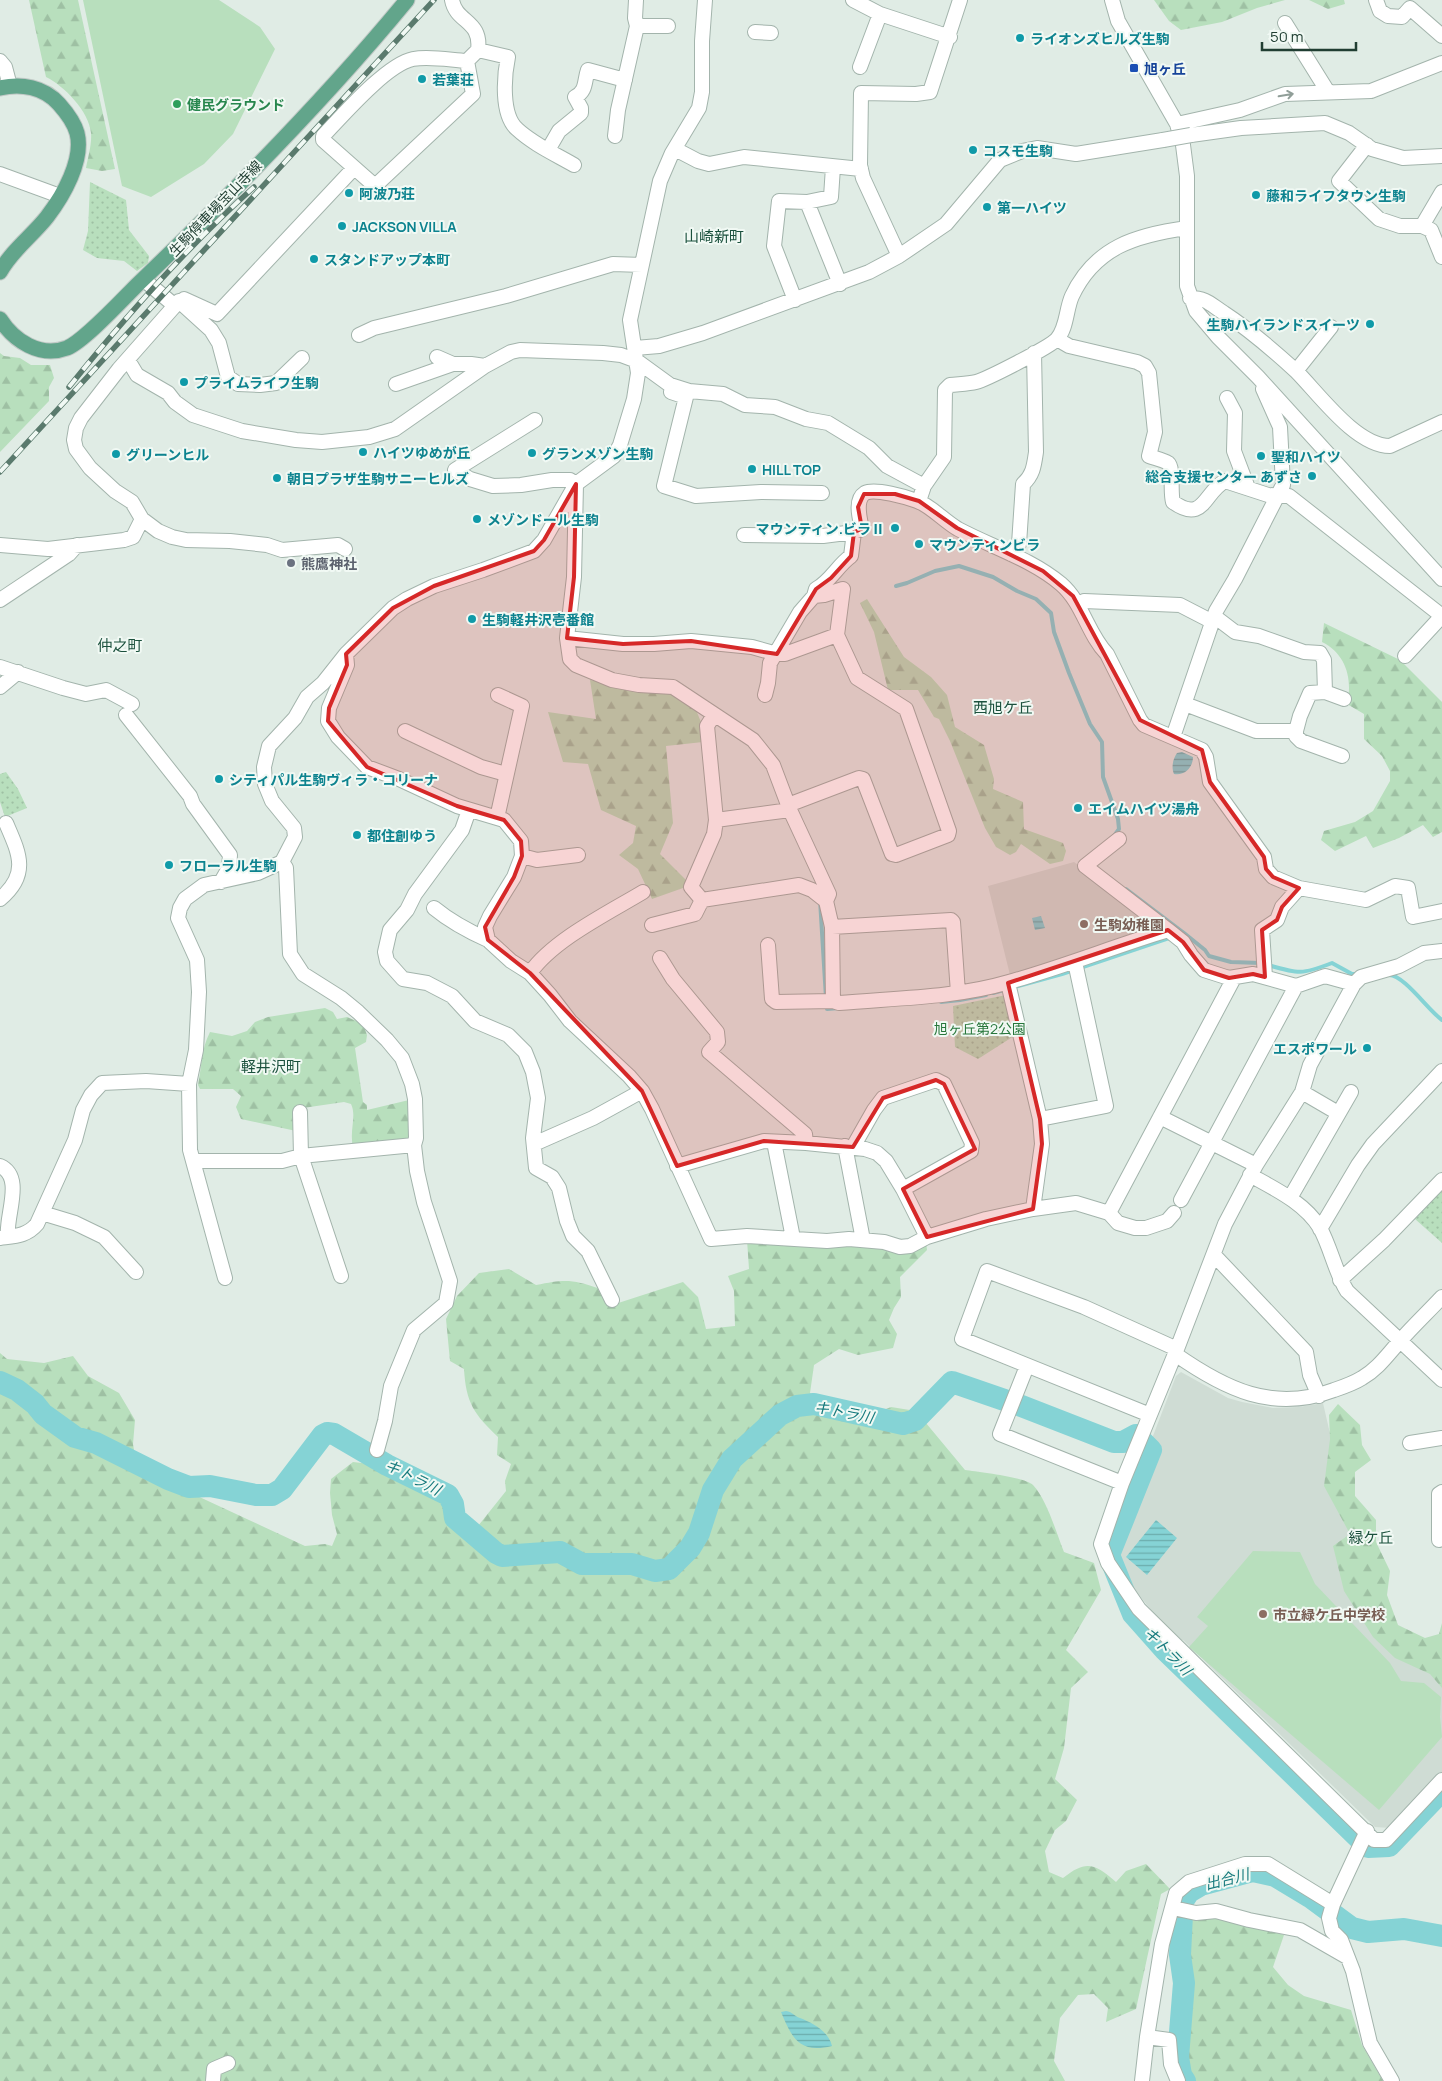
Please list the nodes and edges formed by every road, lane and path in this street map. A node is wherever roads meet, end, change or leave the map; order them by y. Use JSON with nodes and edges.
{"nodes":[{"id":1,"x":407,"y":0,"type":"edge"},
{"id":2,"x":452,"y":0,"type":"edge"},
{"id":3,"x":636,"y":0,"type":"edge"},
{"id":4,"x":705,"y":0,"type":"edge"},
{"id":5,"x":853,"y":0,"type":"edge"},
{"id":6,"x":960,"y":0,"type":"edge"},
{"id":7,"x":1112,"y":0,"type":"edge"},
{"id":8,"x":1376,"y":0,"type":"edge"},
{"id":9,"x":880,"y":14,"type":"junction"},
{"id":10,"x":1285,"y":23,"type":"dead end"},
{"id":11,"x":637,"y":26,"type":"junction"},
{"id":12,"x":668,"y":26,"type":"dead end"},
{"id":13,"x":755,"y":32,"type":"dead end"},
{"id":14,"x":771,"y":34,"type":"dead end"},
{"id":15,"x":1442,"y":36,"type":"edge"},
{"id":16,"x":950,"y":37,"type":"junction"},
{"id":17,"x":478,"y":50,"type":"junction"},
{"id":18,"x":467,"y":60,"type":"junction"},
{"id":19,"x":0,"y":61,"type":"edge"},
{"id":20,"x":1442,"y":63,"type":"edge"},
{"id":21,"x":860,"y":66,"type":"dead end"},
{"id":22,"x":625,"y":80,"type":"junction"},
{"id":23,"x":5,"y":87,"type":"edge"},
{"id":24,"x":1328,"y":92,"type":"junction"},
{"id":25,"x":1240,"y":110,"type":"junction"},
{"id":26,"x":1178,"y":124,"type":"junction"},
{"id":27,"x":1241,"y":128,"type":"junction"},
{"id":28,"x":615,"y":136,"type":"dead end"},
{"id":29,"x":1367,"y":145,"type":"junction"},
{"id":30,"x":675,"y":149,"type":"junction"},
{"id":31,"x":548,"y":150,"type":"junction"},
{"id":32,"x":1442,"y":156,"type":"edge"},
{"id":33,"x":574,"y":165,"type":"dead end"},
{"id":34,"x":833,"y":167,"type":"junction"},
{"id":35,"x":354,"y":168,"type":"junction"},
{"id":36,"x":861,"y":169,"type":"junction"},
{"id":37,"x":0,"y":174,"type":"edge"},
{"id":38,"x":1442,"y":192,"type":"edge"},
{"id":39,"x":60,"y":196,"type":"junction"},
{"id":40,"x":807,"y":202,"type":"junction"},
{"id":41,"x":1422,"y":226,"type":"junction"},
{"id":42,"x":1187,"y":228,"type":"junction"},
{"id":43,"x":898,"y":256,"type":"junction"},
{"id":44,"x":1442,"y":257,"type":"edge"},
{"id":45,"x":642,"y":264,"type":"junction"},
{"id":46,"x":0,"y":272,"type":"edge"},
{"id":47,"x":143,"y":279,"type":"junction"},
{"id":48,"x":840,"y":284,"type":"junction"},
{"id":49,"x":1190,"y":298,"type":"junction"},
{"id":50,"x":795,"y":300,"type":"junction"},
{"id":51,"x":177,"y":303,"type":"junction"},
{"id":52,"x":0,"y":319,"type":"edge"},
{"id":53,"x":1331,"y":327,"type":"dead end"},
{"id":54,"x":359,"y":335,"type":"dead end"},
{"id":55,"x":1057,"y":339,"type":"junction"},
{"id":56,"x":1034,"y":353,"type":"junction"},
{"id":57,"x":437,"y":357,"type":"dead end"},
{"id":58,"x":302,"y":358,"type":"dead end"},
{"id":59,"x":128,"y":360,"type":"junction"},
{"id":60,"x":637,"y":361,"type":"junction"},
{"id":61,"x":453,"y":364,"type":"junction"},
{"id":62,"x":485,"y":366,"type":"junction"},
{"id":63,"x":1296,"y":371,"type":"junction"},
{"id":64,"x":1258,"y":377,"type":"junction"},
{"id":65,"x":396,"y":384,"type":"dead end"},
{"id":66,"x":1227,"y":398,"type":"dead end"},
{"id":67,"x":535,"y":420,"type":"dead end"},
{"id":68,"x":1442,"y":422,"type":"edge"},
{"id":69,"x":576,"y":484,"type":"junction"},
{"id":70,"x":924,"y":486,"type":"junction"},
{"id":71,"x":1248,"y":488,"type":"junction"},
{"id":72,"x":822,"y":493,"type":"dead end"},
{"id":73,"x":1280,"y":495,"type":"junction"},
{"id":74,"x":919,"y":501,"type":"junction"},
{"id":75,"x":142,"y":519,"type":"junction"},
{"id":76,"x":854,"y":532,"type":"junction"},
{"id":77,"x":744,"y":535,"type":"dead end"},
{"id":78,"x":0,"y":545,"type":"edge"},
{"id":79,"x":77,"y":545,"type":"junction"},
{"id":80,"x":345,"y":549,"type":"dead end"},
{"id":81,"x":1011,"y":554,"type":"junction"},
{"id":82,"x":1442,"y":579,"type":"edge"},
{"id":83,"x":814,"y":596,"type":"junction"},
{"id":84,"x":0,"y":600,"type":"edge"},
{"id":85,"x":1079,"y":604,"type":"junction"},
{"id":86,"x":1442,"y":616,"type":"edge"},
{"id":87,"x":1213,"y":619,"type":"junction"},
{"id":88,"x":837,"y":636,"type":"junction"},
{"id":89,"x":567,"y":638,"type":"junction"},
{"id":90,"x":346,"y":654,"type":"junction"},
{"id":91,"x":777,"y":654,"type":"junction"},
{"id":92,"x":1406,"y":656,"type":"dead end"},
{"id":93,"x":0,"y":667,"type":"edge"},
{"id":94,"x":18,"y":672,"type":"junction"},
{"id":95,"x":0,"y":687,"type":"edge"},
{"id":96,"x":1325,"y":692,"type":"junction"},
{"id":97,"x":765,"y":695,"type":"dead end"},
{"id":98,"x":498,"y":696,"type":"dead end"},
{"id":99,"x":1344,"y":699,"type":"dead end"},
{"id":100,"x":1185,"y":704,"type":"junction"},
{"id":101,"x":714,"y":715,"type":"junction"},
{"id":102,"x":405,"y":731,"type":"dead end"},
{"id":103,"x":1296,"y":731,"type":"junction"},
{"id":104,"x":1173,"y":738,"type":"junction"},
{"id":105,"x":1342,"y":756,"type":"dead end"},
{"id":106,"x":506,"y":774,"type":"junction"},
{"id":107,"x":789,"y":808,"type":"junction"},
{"id":108,"x":469,"y":810,"type":"junction"},
{"id":109,"x":497,"y":818,"type":"junction"},
{"id":110,"x":716,"y":820,"type":"junction"},
{"id":111,"x":3,"y":821,"type":"edge"},
{"id":112,"x":1119,"y":839,"type":"dead end"},
{"id":113,"x":578,"y":855,"type":"dead end"},
{"id":114,"x":522,"y":856,"type":"junction"},
{"id":115,"x":282,"y":862,"type":"junction"},
{"id":116,"x":221,"y":882,"type":"junction"},
{"id":117,"x":1299,"y":888,"type":"junction"},
{"id":118,"x":643,"y":892,"type":"dead end"},
{"id":119,"x":0,"y":899,"type":"edge"},
{"id":120,"x":702,"y":900,"type":"junction"},
{"id":121,"x":826,"y":901,"type":"junction"},
{"id":122,"x":434,"y":908,"type":"dead end"},
{"id":123,"x":1442,"y":911,"type":"edge"},
{"id":124,"x":652,"y":925,"type":"dead end"},
{"id":125,"x":832,"y":927,"type":"junction"},
{"id":126,"x":1168,"y":930,"type":"junction"},
{"id":127,"x":488,"y":940,"type":"junction"},
{"id":128,"x":768,"y":945,"type":"dead end"},
{"id":129,"x":1442,"y":951,"type":"edge"},
{"id":130,"x":660,"y":958,"type":"dead end"},
{"id":131,"x":1075,"y":962,"type":"junction"},
{"id":132,"x":530,"y":973,"type":"junction"},
{"id":133,"x":1266,"y":977,"type":"junction"},
{"id":134,"x":1234,"y":978,"type":"junction"},
{"id":135,"x":1008,"y":983,"type":"junction"},
{"id":136,"x":1354,"y":984,"type":"junction"},
{"id":137,"x":1296,"y":986,"type":"junction"},
{"id":138,"x":958,"y":993,"type":"junction"},
{"id":139,"x":833,"y":1001,"type":"junction"},
{"id":140,"x":1442,"y":1071,"type":"edge"},
{"id":141,"x":189,"y":1084,"type":"junction"},
{"id":142,"x":642,"y":1091,"type":"junction"},
{"id":143,"x":1302,"y":1092,"type":"junction"},
{"id":144,"x":1351,"y":1092,"type":"dead end"},
{"id":145,"x":300,"y":1112,"type":"dead end"},
{"id":146,"x":1338,"y":1113,"type":"junction"},
{"id":147,"x":1160,"y":1117,"type":"junction"},
{"id":148,"x":1040,"y":1120,"type":"junction"},
{"id":149,"x":774,"y":1142,"type":"junction"},
{"id":150,"x":1212,"y":1142,"type":"junction"},
{"id":151,"x":806,"y":1143,"type":"junction"},
{"id":152,"x":534,"y":1144,"type":"junction"},
{"id":153,"x":414,"y":1145,"type":"junction"},
{"id":154,"x":849,"y":1147,"type":"junction"},
{"id":155,"x":301,"y":1156,"type":"junction"},
{"id":156,"x":194,"y":1161,"type":"junction"},
{"id":157,"x":0,"y":1166,"type":"edge"},
{"id":158,"x":677,"y":1166,"type":"junction"},
{"id":159,"x":1253,"y":1170,"type":"junction"},
{"id":160,"x":1442,"y":1180,"type":"edge"},
{"id":161,"x":903,"y":1189,"type":"junction"},
{"id":162,"x":1290,"y":1198,"type":"junction"},
{"id":163,"x":1181,"y":1200,"type":"dead end"},
{"id":164,"x":1033,"y":1209,"type":"junction"},
{"id":165,"x":42,"y":1213,"type":"junction"},
{"id":166,"x":1109,"y":1213,"type":"junction"},
{"id":167,"x":1174,"y":1213,"type":"dead end"},
{"id":168,"x":1320,"y":1229,"type":"junction"},
{"id":169,"x":927,"y":1237,"type":"junction"},
{"id":170,"x":4,"y":1238,"type":"edge"},
{"id":171,"x":793,"y":1238,"type":"junction"},
{"id":172,"x":863,"y":1240,"type":"junction"},
{"id":173,"x":1214,"y":1255,"type":"junction"},
{"id":174,"x":136,"y":1272,"type":"dead end"},
{"id":175,"x":341,"y":1276,"type":"dead end"},
{"id":176,"x":225,"y":1278,"type":"dead end"},
{"id":177,"x":1340,"y":1280,"type":"junction"},
{"id":178,"x":1442,"y":1297,"type":"edge"},
{"id":179,"x":612,"y":1300,"type":"dead end"},
{"id":180,"x":1400,"y":1341,"type":"junction"},
{"id":181,"x":1176,"y":1351,"type":"junction"},
{"id":182,"x":1027,"y":1366,"type":"junction"},
{"id":183,"x":1442,"y":1380,"type":"edge"},
{"id":184,"x":1319,"y":1396,"type":"junction"},
{"id":185,"x":1150,"y":1415,"type":"junction"},
{"id":186,"x":1442,"y":1438,"type":"edge"},
{"id":187,"x":1410,"y":1443,"type":"dead end"},
{"id":188,"x":377,"y":1450,"type":"dead end"},
{"id":189,"x":1122,"y":1483,"type":"junction"},
{"id":190,"x":1442,"y":1492,"type":"edge"},
{"id":191,"x":1439,"y":1540,"type":"dead end"},
{"id":192,"x":1442,"y":1780,"type":"edge"},
{"id":193,"x":1367,"y":1832,"type":"junction"},
{"id":194,"x":1333,"y":1904,"type":"junction"},
{"id":195,"x":1173,"y":1908,"type":"junction"},
{"id":196,"x":1347,"y":1957,"type":"junction"},
{"id":197,"x":1147,"y":2037,"type":"junction"},
{"id":198,"x":228,"y":2063,"type":"dead end"},
{"id":199,"x":213,"y":2081,"type":"edge"},
{"id":200,"x":1142,"y":2081,"type":"edge"},
{"id":201,"x":1178,"y":2081,"type":"edge"},
{"id":202,"x":1392,"y":2081,"type":"edge"}],
"edges":[{"from":1,"to":47,"type":"main road","name":"生駒停車場宝山寺線"},
{"from":2,"to":17,"type":"street"},
{"from":3,"to":11,"type":"street"},
{"from":4,"to":30,"type":"street"},
{"from":5,"to":9,"type":"street"},
{"from":6,"to":16,"type":"street"},
{"from":7,"to":26,"type":"street"},
{"from":8,"to":15,"type":"street"},
{"from":9,"to":16,"type":"street"},
{"from":9,"to":21,"type":"street"},
{"from":10,"to":24,"type":"street"},
{"from":11,"to":12,"type":"street"},
{"from":11,"to":22,"type":"street"},
{"from":13,"to":14,"type":"street"},
{"from":16,"to":36,"type":"street"},
{"from":17,"to":18,"type":"street"},
{"from":17,"to":31,"type":"street"},
{"from":18,"to":35,"type":"street"},
{"from":18,"to":35,"type":"street"},
{"from":19,"to":23,"type":"street"},
{"from":20,"to":24,"type":"street"},
{"from":22,"to":28,"type":"street"},
{"from":22,"to":31,"type":"street"},
{"from":23,"to":39,"type":"main road"},
{"from":25,"to":24,"type":"street","one_way":true},
{"from":25,"to":26,"type":"street"},
{"from":25,"to":27,"type":"street"},
{"from":26,"to":42,"type":"street"},
{"from":27,"to":29,"type":"street"},
{"from":27,"to":43,"type":"street","bridge":true},
{"from":29,"to":32,"type":"street"},
{"from":29,"to":41,"type":"street"},
{"from":30,"to":34,"type":"street"},
{"from":30,"to":45,"type":"street"},
{"from":31,"to":33,"type":"street"},
{"from":34,"to":36,"type":"street"},
{"from":34,"to":40,"type":"street"},
{"from":35,"to":51,"type":"street"},
{"from":36,"to":43,"type":"street"},
{"from":37,"to":39,"type":"street"},
{"from":38,"to":41,"type":"street"},
{"from":39,"to":46,"type":"main road"},
{"from":40,"to":48,"type":"street"},
{"from":40,"to":50,"type":"street"},
{"from":41,"to":44,"type":"street"},
{"from":42,"to":49,"type":"street"},
{"from":42,"to":55,"type":"street"},
{"from":43,"to":48,"type":"street"},
{"from":45,"to":54,"type":"street"},
{"from":45,"to":60,"type":"street"},
{"from":47,"to":51,"type":"street"},
{"from":47,"to":52,"type":"main road","name":"生駒停車場宝山寺線"},
{"from":48,"to":50,"type":"street"},
{"from":49,"to":63,"type":"street"},
{"from":49,"to":64,"type":"street"},
{"from":50,"to":60,"type":"street"},
{"from":51,"to":58,"type":"street"},
{"from":51,"to":59,"type":"street"},
{"from":53,"to":63,"type":"street"},
{"from":55,"to":56,"type":"street"},
{"from":55,"to":71,"type":"street"},
{"from":56,"to":70,"type":"street"},
{"from":56,"to":81,"type":"street"},
{"from":57,"to":61,"type":"street"},
{"from":59,"to":62,"type":"street"},
{"from":59,"to":75,"type":"street"},
{"from":60,"to":62,"type":"street"},
{"from":60,"to":69,"type":"street"},
{"from":60,"to":70,"type":"street"},
{"from":60,"to":72,"type":"street"},
{"from":61,"to":62,"type":"street"},
{"from":61,"to":65,"type":"street"},
{"from":63,"to":68,"type":"street"},
{"from":64,"to":73,"type":"street"},
{"from":64,"to":82,"type":"street"},
{"from":66,"to":71,"type":"street"},
{"from":67,"to":69,"type":"street"},
{"from":69,"to":89,"type":"street"},
{"from":69,"to":90,"type":"street"},
{"from":70,"to":74,"type":"street"},
{"from":71,"to":73,"type":"street"},
{"from":73,"to":86,"type":"street"},
{"from":73,"to":87,"type":"street"},
{"from":74,"to":76,"type":"street"},
{"from":74,"to":81,"type":"street"},
{"from":75,"to":79,"type":"street"},
{"from":75,"to":80,"type":"street"},
{"from":76,"to":77,"type":"street"},
{"from":76,"to":83,"type":"street"},
{"from":78,"to":79,"type":"street"},
{"from":79,"to":84,"type":"street"},
{"from":81,"to":85,"type":"street"},
{"from":83,"to":88,"type":"street"},
{"from":83,"to":91,"type":"street"},
{"from":85,"to":87,"type":"street"},
{"from":85,"to":104,"type":"street"},
{"from":86,"to":92,"type":"street"},
{"from":87,"to":96,"type":"street"},
{"from":87,"to":100,"type":"street"},
{"from":88,"to":91,"type":"street"},
{"from":88,"to":107,"type":"street"},
{"from":89,"to":91,"type":"street"},
{"from":89,"to":101,"type":"street"},
{"from":90,"to":108,"type":"street"},
{"from":90,"to":115,"type":"street"},
{"from":91,"to":97,"type":"street"},
{"from":93,"to":94,"type":"street"},
{"from":94,"to":95,"type":"street"},
{"from":94,"to":116,"type":"street"},
{"from":96,"to":99,"type":"street"},
{"from":96,"to":103,"type":"street"},
{"from":98,"to":106,"type":"street"},
{"from":100,"to":103,"type":"street"},
{"from":100,"to":104,"type":"street"},
{"from":101,"to":107,"type":"street"},
{"from":101,"to":110,"type":"street"},
{"from":102,"to":106,"type":"street"},
{"from":103,"to":105,"type":"street"},
{"from":104,"to":117,"type":"street"},
{"from":106,"to":109,"type":"street"},
{"from":107,"to":110,"type":"street"},
{"from":107,"to":121,"type":"street"},
{"from":108,"to":109,"type":"street"},
{"from":108,"to":152,"type":"street"},
{"from":109,"to":114,"type":"street"},
{"from":110,"to":120,"type":"street"},
{"from":111,"to":119,"type":"street"},
{"from":112,"to":126,"type":"street"},
{"from":113,"to":114,"type":"street"},
{"from":114,"to":127,"type":"street"},
{"from":115,"to":116,"type":"street"},
{"from":115,"to":153,"type":"street"},
{"from":116,"to":141,"type":"street"},
{"from":117,"to":123,"type":"street"},
{"from":117,"to":133,"type":"street"},
{"from":118,"to":132,"type":"street"},
{"from":120,"to":121,"type":"street"},
{"from":120,"to":124,"type":"street"},
{"from":121,"to":125,"type":"street"},
{"from":122,"to":127,"type":"street"},
{"from":125,"to":138,"type":"street"},
{"from":125,"to":139,"type":"street"},
{"from":126,"to":131,"type":"street"},
{"from":126,"to":134,"type":"street"},
{"from":127,"to":132,"type":"street"},
{"from":128,"to":139,"type":"street"},
{"from":129,"to":136,"type":"street"},
{"from":130,"to":151,"type":"street"},
{"from":131,"to":135,"type":"street"},
{"from":131,"to":148,"type":"street"},
{"from":132,"to":142,"type":"street"},
{"from":133,"to":134,"type":"street"},
{"from":133,"to":137,"type":"street"},
{"from":134,"to":147,"type":"street"},
{"from":135,"to":138,"type":"street"},
{"from":135,"to":148,"type":"street"},
{"from":136,"to":137,"type":"street"},
{"from":136,"to":143,"type":"street"},
{"from":137,"to":150,"type":"street"},
{"from":138,"to":139,"type":"street"},
{"from":140,"to":168,"type":"street"},
{"from":141,"to":156,"type":"street"},
{"from":141,"to":165,"type":"street"},
{"from":142,"to":152,"type":"street"},
{"from":142,"to":158,"type":"street"},
{"from":143,"to":146,"type":"street"},
{"from":143,"to":159,"type":"street"},
{"from":144,"to":146,"type":"street"},
{"from":145,"to":155,"type":"street"},
{"from":146,"to":162,"type":"street"},
{"from":147,"to":150,"type":"street"},
{"from":147,"to":166,"type":"street"},
{"from":148,"to":164,"type":"street"},
{"from":149,"to":151,"type":"street"},
{"from":149,"to":158,"type":"street"},
{"from":149,"to":171,"type":"street"},
{"from":150,"to":159,"type":"street"},
{"from":150,"to":163,"type":"street"},
{"from":151,"to":154,"type":"street"},
{"from":152,"to":179,"type":"street"},
{"from":153,"to":155,"type":"street"},
{"from":153,"to":188,"type":"street"},
{"from":154,"to":161,"type":"street"},
{"from":154,"to":161,"type":"street"},
{"from":154,"to":172,"type":"street"},
{"from":155,"to":156,"type":"street"},
{"from":155,"to":175,"type":"street"},
{"from":156,"to":176,"type":"street"},
{"from":157,"to":170,"type":"street"},
{"from":158,"to":171,"type":"street"},
{"from":159,"to":162,"type":"street"},
{"from":159,"to":173,"type":"street"},
{"from":160,"to":177,"type":"street"},
{"from":161,"to":169,"type":"street"},
{"from":162,"to":168,"type":"street"},
{"from":164,"to":166,"type":"street"},
{"from":164,"to":169,"type":"street"},
{"from":165,"to":170,"type":"street"},
{"from":165,"to":174,"type":"street"},
{"from":166,"to":167,"type":"street"},
{"from":168,"to":177,"type":"street"},
{"from":169,"to":172,"type":"street"},
{"from":171,"to":172,"type":"street"},
{"from":173,"to":181,"type":"street"},
{"from":173,"to":184,"type":"street"},
{"from":177,"to":180,"type":"street"},
{"from":178,"to":180,"type":"street"},
{"from":180,"to":183,"type":"street"},
{"from":180,"to":184,"type":"street"},
{"from":181,"to":182,"type":"street"},
{"from":181,"to":184,"type":"street"},
{"from":181,"to":185,"type":"street"},
{"from":182,"to":185,"type":"street"},
{"from":182,"to":189,"type":"street"},
{"from":185,"to":189,"type":"street"},
{"from":186,"to":187,"type":"street"},
{"from":189,"to":193,"type":"street"},
{"from":190,"to":191,"type":"street"},
{"from":192,"to":193,"type":"street"},
{"from":193,"to":194,"type":"street"},
{"from":194,"to":195,"type":"street"},
{"from":194,"to":196,"type":"street"},
{"from":195,"to":196,"type":"street"},
{"from":195,"to":197,"type":"street"},
{"from":196,"to":202,"type":"street"},
{"from":197,"to":200,"type":"street"},
{"from":197,"to":201,"type":"street"},
{"from":198,"to":199,"type":"street"}]}
